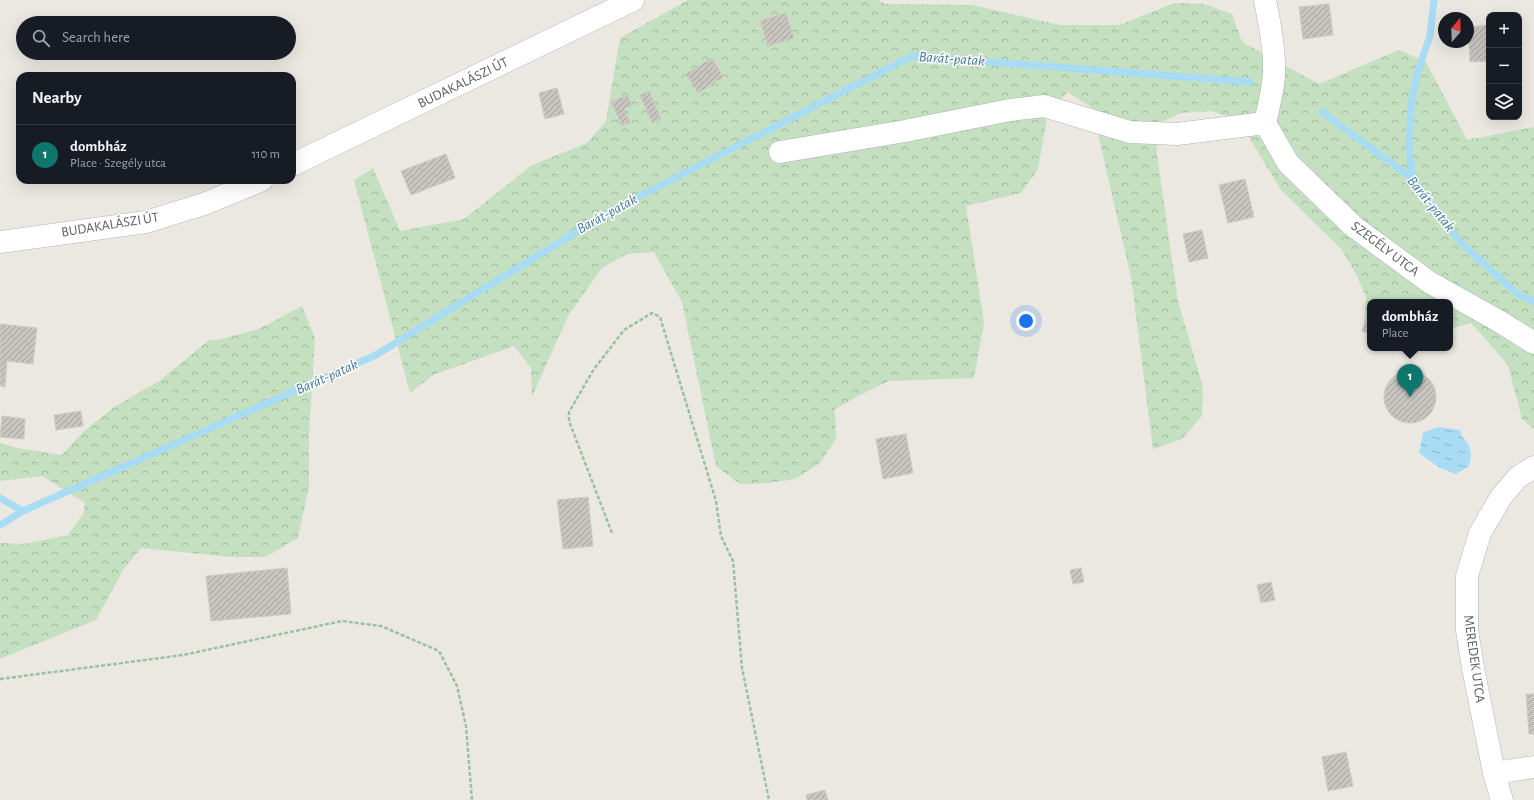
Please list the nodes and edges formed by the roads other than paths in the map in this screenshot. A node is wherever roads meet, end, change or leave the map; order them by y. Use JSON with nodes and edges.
{"nodes":[{"id":1,"x":633,"y":0,"type":"edge"},
{"id":2,"x":1265,"y":0,"type":"edge"},
{"id":3,"x":1265,"y":123,"type":"junction"},
{"id":4,"x":780,"y":152,"type":"dead end"},
{"id":5,"x":296,"y":164,"type":"edge"},
{"id":6,"x":252,"y":184,"type":"edge"},
{"id":7,"x":0,"y":242,"type":"edge"},
{"id":8,"x":1534,"y":343,"type":"edge"},
{"id":9,"x":1534,"y":467,"type":"edge"},
{"id":10,"x":1534,"y":767,"type":"edge"},
{"id":11,"x":1494,"y":773,"type":"junction"},
{"id":12,"x":1502,"y":800,"type":"edge"}],
"edges":[{"from":1,"to":5,"type":"street","name":"BUDAKALÁSZI ÚT"},
{"from":2,"to":3,"type":"street"},
{"from":3,"to":4,"type":"street"},
{"from":3,"to":8,"type":"street","name":"SZEGÉLY UTCA"},
{"from":6,"to":7,"type":"street","name":"BUDAKALÁSZI ÚT"},
{"from":9,"to":11,"type":"street","name":"MEREDEK UTCA"},
{"from":10,"to":11,"type":"street"},
{"from":11,"to":12,"type":"street","name":"MEREDEK UTCA"}]}
